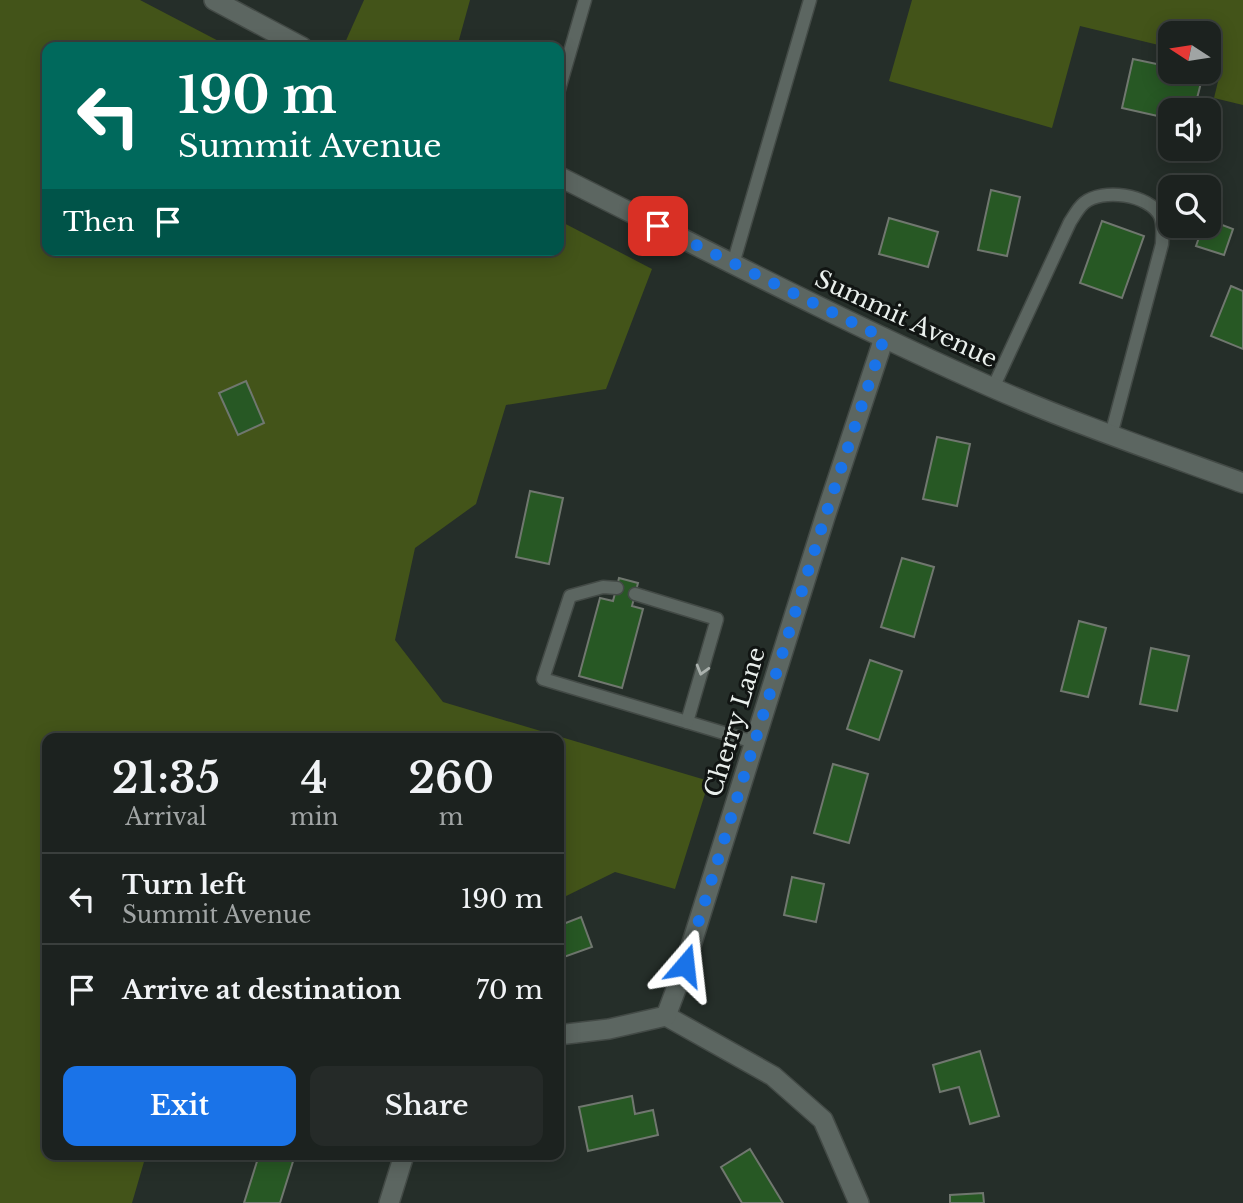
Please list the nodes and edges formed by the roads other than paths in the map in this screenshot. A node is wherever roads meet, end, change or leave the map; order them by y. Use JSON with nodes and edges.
{"nodes":[{"id":1,"x":214,"y":0,"type":"edge"},
{"id":2,"x":585,"y":0,"type":"edge"},
{"id":3,"x":810,"y":0,"type":"edge"},
{"id":4,"x":293,"y":42,"type":"edge"},
{"id":5,"x":564,"y":72,"type":"edge"},
{"id":6,"x":564,"y":179,"type":"edge"},
{"id":7,"x":733,"y":264,"type":"junction"},
{"id":8,"x":884,"y":338,"type":"junction"},
{"id":9,"x":993,"y":388,"type":"junction"},
{"id":10,"x":1111,"y":435,"type":"junction"},
{"id":11,"x":1243,"y":482,"type":"edge"},
{"id":12,"x":617,"y":588,"type":"dead end"},
{"id":13,"x":635,"y":594,"type":"dead end"},
{"id":14,"x":687,"y":722,"type":"junction"},
{"id":15,"x":754,"y":742,"type":"junction"},
{"id":16,"x":666,"y":1016,"type":"junction"},
{"id":17,"x":564,"y":1034,"type":"edge"},
{"id":18,"x":402,"y":1160,"type":"edge"},
{"id":19,"x":389,"y":1203,"type":"edge"},
{"id":20,"x":859,"y":1203,"type":"edge"}],
"edges":[{"from":1,"to":4,"type":"street"},
{"from":2,"to":5,"type":"lane"},
{"from":3,"to":7,"type":"lane"},
{"from":6,"to":7,"type":"street","name":"Summit Avenue"},
{"from":7,"to":8,"type":"street","name":"Summit Avenue"},
{"from":8,"to":9,"type":"street","name":"Summit Avenue"},
{"from":8,"to":15,"type":"street","name":"Cherry Lane"},
{"from":9,"to":10,"type":"street","name":"Summit Avenue"},
{"from":9,"to":10,"type":"lane"},
{"from":10,"to":11,"type":"street","name":"Summit Avenue"},
{"from":12,"to":14,"type":"lane"},
{"from":13,"to":14,"type":"lane","one_way":true},
{"from":14,"to":15,"type":"lane"},
{"from":15,"to":16,"type":"street","name":"Cherry Lane"},
{"from":16,"to":17,"type":"street"},
{"from":16,"to":20,"type":"street"},
{"from":18,"to":19,"type":"street"}]}
